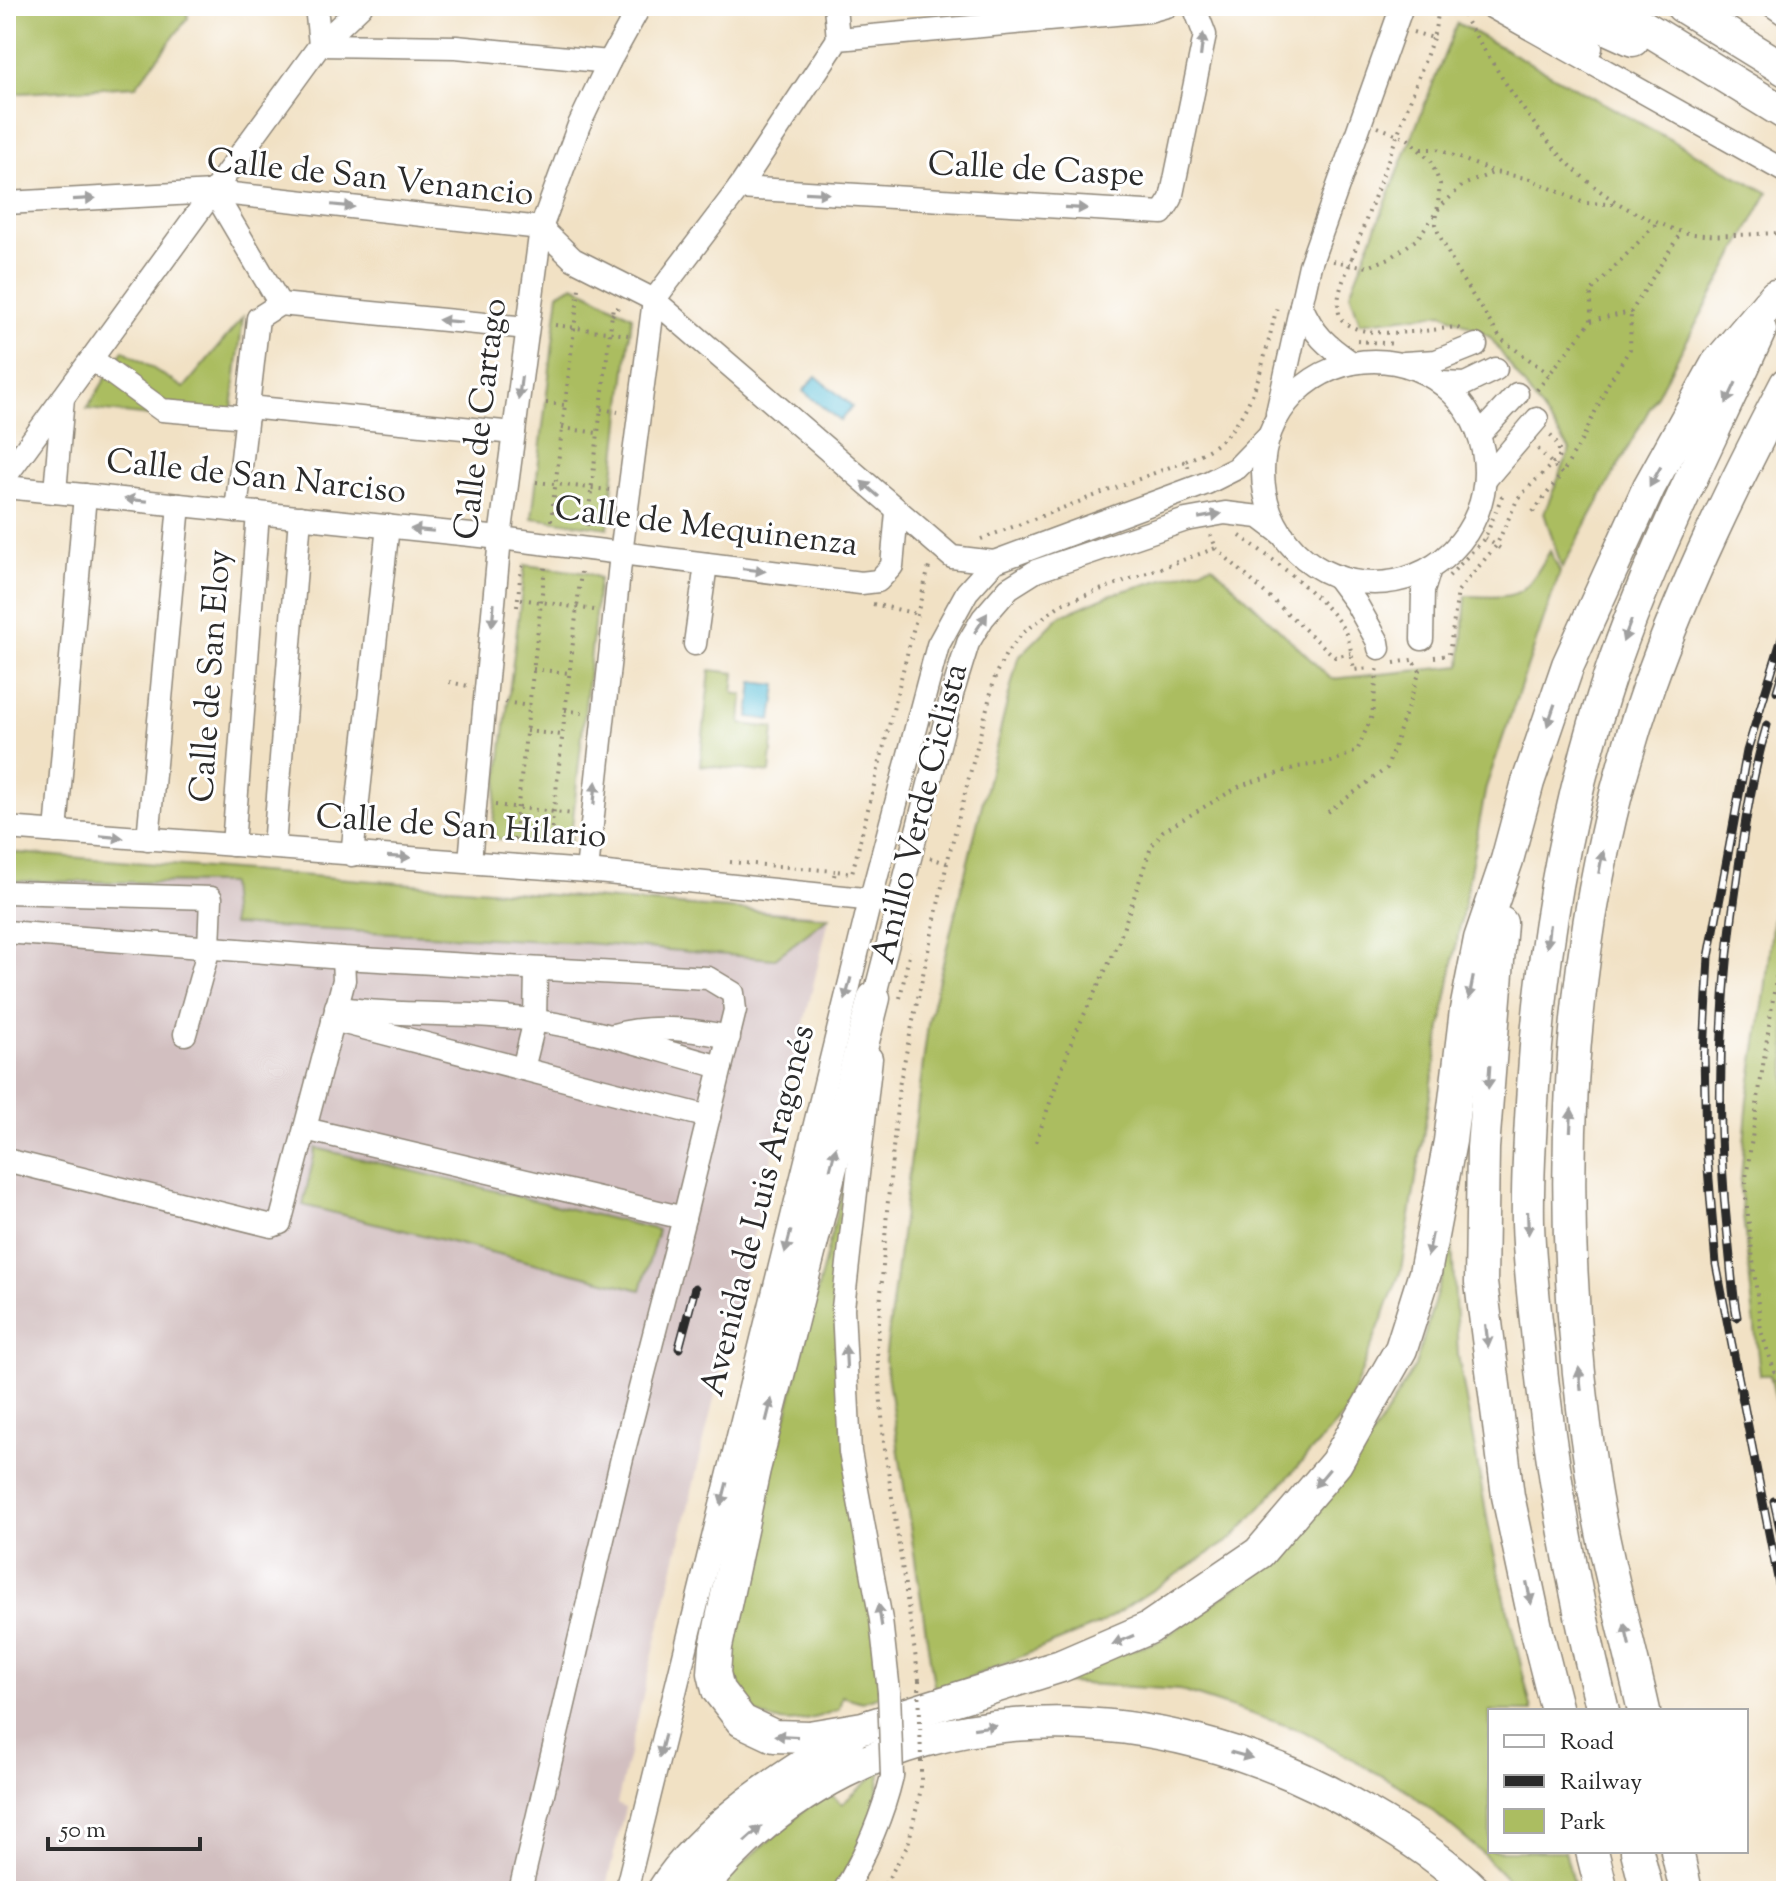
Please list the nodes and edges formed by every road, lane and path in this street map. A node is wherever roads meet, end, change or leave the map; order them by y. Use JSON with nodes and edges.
{"nodes":[{"id":1,"x":316,"y":6,"type":"edge"},
{"id":2,"x":361,"y":6,"type":"edge"},
{"id":3,"x":640,"y":6,"type":"edge"},
{"id":4,"x":835,"y":6,"type":"edge"},
{"id":5,"x":1167,"y":6,"type":"edge"},
{"id":6,"x":1194,"y":6,"type":"edge"},
{"id":7,"x":1402,"y":6,"type":"edge"},
{"id":8,"x":1440,"y":6,"type":"edge"},
{"id":9,"x":1490,"y":6,"type":"edge"},
{"id":10,"x":1568,"y":6,"type":"edge"},
{"id":11,"x":1610,"y":6,"type":"edge"},
{"id":12,"x":1682,"y":6,"type":"edge"},
{"id":13,"x":1773,"y":6,"type":"edge"},
{"id":14,"x":1460,"y":8,"type":"dead end"},
{"id":15,"x":1535,"y":9,"type":"dead end"},
{"id":16,"x":1786,"y":15,"type":"edge"},
{"id":17,"x":838,"y":39,"type":"junction"},
{"id":18,"x":320,"y":45,"type":"junction"},
{"id":19,"x":609,"y":62,"type":"junction"},
{"id":20,"x":1786,"y":70,"type":"edge"},
{"id":21,"x":1739,"y":87,"type":"junction"},
{"id":22,"x":1786,"y":114,"type":"edge"},
{"id":23,"x":1361,"y":121,"type":"junction"},
{"id":24,"x":1397,"y":135,"type":"junction"},
{"id":25,"x":1421,"y":149,"type":"junction"},
{"id":26,"x":1783,"y":170,"type":"edge"},
{"id":27,"x":1495,"y":172,"type":"junction"},
{"id":28,"x":739,"y":188,"type":"junction"},
{"id":29,"x":214,"y":192,"type":"junction"},
{"id":30,"x":6,"y":203,"type":"edge"},
{"id":31,"x":1617,"y":204,"type":"junction"},
{"id":32,"x":1439,"y":209,"type":"junction"},
{"id":33,"x":1658,"y":222,"type":"junction"},
{"id":34,"x":541,"y":228,"type":"junction"},
{"id":35,"x":1681,"y":232,"type":"junction"},
{"id":36,"x":1786,"y":233,"type":"edge"},
{"id":37,"x":1313,"y":256,"type":"junction"},
{"id":38,"x":1349,"y":266,"type":"junction"},
{"id":39,"x":1780,"y":287,"type":"edge"},
{"id":40,"x":579,"y":288,"type":"dead end"},
{"id":41,"x":1281,"y":294,"type":"dead end"},
{"id":42,"x":654,"y":300,"type":"junction"},
{"id":43,"x":280,"y":304,"type":"junction"},
{"id":44,"x":1301,"y":305,"type":"junction"},
{"id":45,"x":613,"y":306,"type":"dead end"},
{"id":46,"x":1631,"y":312,"type":"junction"},
{"id":47,"x":1591,"y":321,"type":"junction"},
{"id":48,"x":555,"y":325,"type":"dead end"},
{"id":49,"x":575,"y":327,"type":"junction"},
{"id":50,"x":527,"y":328,"type":"junction"},
{"id":51,"x":610,"y":332,"type":"junction"},
{"id":52,"x":630,"y":335,"type":"dead end"},
{"id":53,"x":1350,"y":340,"type":"dead end"},
{"id":54,"x":1476,"y":345,"type":"joint"},
{"id":55,"x":1403,"y":354,"type":"junction"},
{"id":56,"x":92,"y":359,"type":"junction"},
{"id":57,"x":1352,"y":363,"type":"junction"},
{"id":58,"x":1496,"y":369,"type":"dead end"},
{"id":59,"x":1549,"y":374,"type":"junction"},
{"id":60,"x":1441,"y":383,"type":"junction"},
{"id":61,"x":1786,"y":384,"type":"edge"},
{"id":62,"x":63,"y":398,"type":"junction"},
{"id":63,"x":546,"y":403,"type":"dead end"},
{"id":64,"x":565,"y":405,"type":"junction"},
{"id":65,"x":601,"y":409,"type":"junction"},
{"id":66,"x":247,"y":412,"type":"junction"},
{"id":67,"x":621,"y":412,"type":"dead end"},
{"id":68,"x":1528,"y":420,"type":"junction"},
{"id":69,"x":562,"y":428,"type":"junction"},
{"id":70,"x":1272,"y":428,"type":"junction"},
{"id":71,"x":514,"y":433,"type":"junction"},
{"id":72,"x":598,"y":433,"type":"junction"},
{"id":73,"x":1479,"y":435,"type":"junction"},
{"id":74,"x":1530,"y":460,"type":"dead end"},
{"id":75,"x":1186,"y":461,"type":"junction"},
{"id":76,"x":1552,"y":463,"type":"junction"},
{"id":77,"x":1562,"y":474,"type":"junction"},
{"id":78,"x":6,"y":476,"type":"edge"},
{"id":79,"x":1485,"y":480,"type":"junction"},
{"id":80,"x":1512,"y":481,"type":"dead end"},
{"id":81,"x":536,"y":482,"type":"dead end"},
{"id":82,"x":555,"y":484,"type":"junction"},
{"id":83,"x":6,"y":487,"type":"edge"},
{"id":84,"x":1195,"y":487,"type":"junction"},
{"id":85,"x":592,"y":488,"type":"junction"},
{"id":86,"x":612,"y":490,"type":"dead end"},
{"id":87,"x":55,"y":492,"type":"junction"},
{"id":88,"x":85,"y":495,"type":"junction"},
{"id":89,"x":179,"y":505,"type":"junction"},
{"id":90,"x":247,"y":512,"type":"junction"},
{"id":91,"x":897,"y":512,"type":"junction"},
{"id":92,"x":1533,"y":512,"type":"dead end"},
{"id":93,"x":300,"y":517,"type":"junction"},
{"id":94,"x":551,"y":521,"type":"dead end"},
{"id":95,"x":388,"y":526,"type":"junction"},
{"id":96,"x":587,"y":526,"type":"dead end"},
{"id":97,"x":1210,"y":527,"type":"junction"},
{"id":98,"x":1227,"y":534,"type":"dead end"},
{"id":99,"x":1283,"y":535,"type":"junction"},
{"id":100,"x":500,"y":538,"type":"junction"},
{"id":101,"x":1485,"y":538,"type":"junction"},
{"id":102,"x":976,"y":539,"type":"dead end"},
{"id":103,"x":1216,"y":548,"type":"junction"},
{"id":104,"x":1499,"y":548,"type":"junction"},
{"id":105,"x":621,"y":554,"type":"junction"},
{"id":106,"x":994,"y":562,"type":"junction"},
{"id":107,"x":706,"y":564,"type":"junction"},
{"id":108,"x":545,"y":567,"type":"dead end"},
{"id":109,"x":581,"y":572,"type":"dead end"},
{"id":110,"x":1336,"y":576,"type":"junction"},
{"id":111,"x":1435,"y":577,"type":"junction"},
{"id":112,"x":521,"y":599,"type":"dead end"},
{"id":113,"x":541,"y":603,"type":"junction"},
{"id":114,"x":576,"y":608,"type":"junction"},
{"id":115,"x":596,"y":611,"type":"dead end"},
{"id":116,"x":1422,"y":639,"type":"dead end"},
{"id":117,"x":695,"y":644,"type":"dead end"},
{"id":118,"x":1351,"y":653,"type":"junction"},
{"id":119,"x":1378,"y":657,"type":"junction"},
{"id":120,"x":1412,"y":660,"type":"junction"},
{"id":121,"x":533,"y":669,"type":"junction"},
{"id":122,"x":569,"y":673,"type":"junction"},
{"id":123,"x":508,"y":703,"type":"dead end"},
{"id":124,"x":529,"y":706,"type":"junction"},
{"id":125,"x":565,"y":710,"type":"junction"},
{"id":126,"x":585,"y":713,"type":"dead end"},
{"id":127,"x":526,"y":731,"type":"junction"},
{"id":128,"x":562,"y":735,"type":"junction"},
{"id":129,"x":495,"y":805,"type":"dead end"},
{"id":130,"x":517,"y":808,"type":"junction"},
{"id":131,"x":554,"y":812,"type":"junction"},
{"id":132,"x":1328,"y":812,"type":"dead end"},
{"id":133,"x":574,"y":814,"type":"dead end"},
{"id":134,"x":6,"y":828,"type":"edge"},
{"id":135,"x":56,"y":832,"type":"junction"},
{"id":136,"x":148,"y":839,"type":"junction"},
{"id":137,"x":514,"y":840,"type":"dead end"},
{"id":138,"x":550,"y":844,"type":"dead end"},
{"id":139,"x":233,"y":845,"type":"junction"},
{"id":140,"x":274,"y":847,"type":"junction"},
{"id":141,"x":352,"y":855,"type":"junction"},
{"id":142,"x":1507,"y":860,"type":"junction"},
{"id":143,"x":470,"y":861,"type":"junction"},
{"id":144,"x":947,"y":863,"type":"junction"},
{"id":145,"x":587,"y":871,"type":"junction"},
{"id":146,"x":927,"y":871,"type":"dead end"},
{"id":147,"x":904,"y":885,"type":"junction"},
{"id":148,"x":6,"y":892,"type":"edge"},
{"id":149,"x":878,"y":899,"type":"junction"},
{"id":150,"x":1786,"y":913,"type":"edge"},
{"id":151,"x":894,"y":923,"type":"junction"},
{"id":152,"x":6,"y":932,"type":"edge"},
{"id":153,"x":912,"y":940,"type":"dead end"},
{"id":154,"x":209,"y":948,"type":"junction"},
{"id":155,"x":343,"y":958,"type":"junction"},
{"id":156,"x":536,"y":970,"type":"junction"},
{"id":157,"x":887,"y":1000,"type":"junction"},
{"id":158,"x":335,"y":1014,"type":"junction"},
{"id":159,"x":535,"y":1020,"type":"junction"},
{"id":160,"x":185,"y":1034,"type":"dead end"},
{"id":161,"x":614,"y":1035,"type":"junction"},
{"id":162,"x":729,"y":1037,"type":"junction"},
{"id":163,"x":721,"y":1067,"type":"junction"},
{"id":164,"x":523,"y":1069,"type":"junction"},
{"id":165,"x":709,"y":1117,"type":"junction"},
{"id":166,"x":305,"y":1129,"type":"junction"},
{"id":167,"x":1036,"y":1142,"type":"dead end"},
{"id":168,"x":6,"y":1160,"type":"edge"},
{"id":169,"x":684,"y":1218,"type":"junction"},
{"id":170,"x":1786,"y":1406,"type":"edge"},
{"id":171,"x":1556,"y":1709,"type":"edge"},
{"id":172,"x":1602,"y":1709,"type":"edge"},
{"id":173,"x":1644,"y":1709,"type":"edge"},
{"id":174,"x":863,"y":1728,"type":"junction"},
{"id":175,"x":1592,"y":1853,"type":"edge"},
{"id":176,"x":1638,"y":1853,"type":"edge"},
{"id":177,"x":1677,"y":1853,"type":"edge"},
{"id":178,"x":520,"y":1891,"type":"edge"},
{"id":179,"x":626,"y":1891,"type":"edge"},
{"id":180,"x":663,"y":1891,"type":"edge"},
{"id":181,"x":699,"y":1891,"type":"edge"},
{"id":182,"x":844,"y":1891,"type":"edge"},
{"id":183,"x":881,"y":1891,"type":"edge"},
{"id":184,"x":1475,"y":1891,"type":"edge"},
{"id":185,"x":1602,"y":1891,"type":"edge"},
{"id":186,"x":1647,"y":1891,"type":"edge"},
{"id":187,"x":1686,"y":1891,"type":"edge"}],
"edges":[{"from":1,"to":18,"type":"street"},
{"from":2,"to":18,"type":"street"},
{"from":3,"to":19,"type":"street","name":"Calle de Cartago"},
{"from":4,"to":17,"type":"street"},
{"from":5,"to":17,"type":"street"},
{"from":28,"to":6,"type":"street","name":"Calle de Caspe","one_way":true},
{"from":7,"to":23,"type":"street"},
{"from":8,"to":24,"type":"path","bridge":true},
{"from":9,"to":26,"type":"street"},
{"from":10,"to":21,"type":"highway"},
{"from":11,"to":21,"type":"highway"},
{"from":12,"to":20,"type":"highway"},
{"from":13,"to":16,"type":"street"},
{"from":14,"to":31,"type":"path"},
{"from":15,"to":26,"type":"street"},
{"from":17,"to":28,"type":"street"},
{"from":18,"to":19,"type":"street"},
{"from":18,"to":29,"type":"street"},
{"from":19,"to":34,"type":"street","name":"Calle de Cartago"},
{"from":21,"to":22,"type":"highway"},
{"from":23,"to":24,"type":"path"},
{"from":23,"to":37,"type":"street"},
{"from":24,"to":25,"type":"path"},
{"from":24,"to":38,"type":"path","bridge":true},
{"from":25,"to":27,"type":"path"},
{"from":25,"to":32,"type":"path"},
{"from":27,"to":31,"type":"path"},
{"from":27,"to":32,"type":"path"},
{"from":28,"to":42,"type":"street"},
{"from":30,"to":29,"type":"street","name":"Calle de San Venancio","one_way":true},
{"from":29,"to":34,"type":"street","name":"Calle de San Venancio","one_way":true},
{"from":29,"to":43,"type":"street"},
{"from":29,"to":56,"type":"street"},
{"from":31,"to":33,"type":"path"},
{"from":32,"to":38,"type":"path"},
{"from":32,"to":59,"type":"path"},
{"from":33,"to":35,"type":"path"},
{"from":33,"to":47,"type":"path"},
{"from":34,"to":42,"type":"street","name":"Calle de San Venancio"},
{"from":34,"to":50,"type":"street","name":"Calle de Cartago"},
{"from":35,"to":36,"type":"path"},
{"from":35,"to":46,"type":"path"},
{"from":37,"to":38,"type":"path"},
{"from":37,"to":44,"type":"street"},
{"from":38,"to":54,"type":"path"},
{"from":39,"to":142,"type":"highway","one_way":true},
{"from":39,"to":172,"type":"highway","one_way":true},
{"from":40,"to":49,"type":"path"},
{"from":41,"to":75,"type":"path"},
{"from":91,"to":42,"type":"street","name":"Calle de San Venancio","one_way":true},
{"from":42,"to":105,"type":"street"},
{"from":50,"to":43,"type":"street","one_way":true},
{"from":43,"to":66,"type":"street","name":"Calle de San Eloy"},
{"from":44,"to":57,"type":"street"},
{"from":44,"to":70,"type":"street"},
{"from":45,"to":51,"type":"path"},
{"from":46,"to":47,"type":"path"},
{"from":46,"to":77,"type":"path"},
{"from":47,"to":59,"type":"path"},
{"from":48,"to":49,"type":"path"},
{"from":49,"to":51,"type":"path"},
{"from":49,"to":64,"type":"path"},
{"from":50,"to":71,"type":"street","name":"Calle de Cartago","one_way":true},
{"from":51,"to":52,"type":"path"},
{"from":51,"to":65,"type":"path"},
{"from":53,"to":55,"type":"path"},
{"from":54,"to":55,"type":"street"},
{"from":55,"to":57,"type":"street"},
{"from":55,"to":60,"type":"street"},
{"from":56,"to":62,"type":"street"},
{"from":56,"to":66,"type":"street"},
{"from":57,"to":70,"type":"street"},
{"from":58,"to":60,"type":"street"},
{"from":59,"to":68,"type":"path"},
{"from":60,"to":73,"type":"street"},
{"from":173,"to":61,"type":"highway","one_way":true},
{"from":62,"to":78,"type":"street"},
{"from":62,"to":87,"type":"street"},
{"from":63,"to":64,"type":"path"},
{"from":64,"to":69,"type":"path"},
{"from":65,"to":67,"type":"path"},
{"from":65,"to":72,"type":"path"},
{"from":66,"to":71,"type":"street"},
{"from":66,"to":90,"type":"street","name":"Calle de San Eloy"},
{"from":68,"to":73,"type":"street"},
{"from":68,"to":74,"type":"path"},
{"from":68,"to":76,"type":"path"},
{"from":68,"to":76,"type":"path"},
{"from":68,"to":79,"type":"street"},
{"from":69,"to":72,"type":"path"},
{"from":69,"to":82,"type":"path"},
{"from":70,"to":84,"type":"street"},
{"from":70,"to":99,"type":"street"},
{"from":71,"to":100,"type":"street","name":"Calle de Cartago"},
{"from":72,"to":85,"type":"path"},
{"from":73,"to":79,"type":"street"},
{"from":75,"to":84,"type":"path"},
{"from":75,"to":102,"type":"path"},
{"from":76,"to":77,"type":"path"},
{"from":76,"to":104,"type":"path"},
{"from":77,"to":92,"type":"path"},
{"from":79,"to":111,"type":"street"},
{"from":80,"to":101,"type":"path"},
{"from":81,"to":82,"type":"path"},
{"from":82,"to":85,"type":"path"},
{"from":82,"to":94,"type":"path"},
{"from":83,"to":87,"type":"street","name":"Calle de San Narciso"},
{"from":84,"to":106,"type":"street"},
{"from":85,"to":86,"type":"path"},
{"from":85,"to":96,"type":"path"},
{"from":87,"to":88,"type":"street","name":"Calle de San Narciso"},
{"from":89,"to":88,"type":"street","name":"Calle de San Narciso","one_way":true},
{"from":88,"to":135,"type":"street"},
{"from":89,"to":90,"type":"street","name":"Calle de San Narciso"},
{"from":89,"to":136,"type":"street"},
{"from":90,"to":93,"type":"street","name":"Calle de San Narciso"},
{"from":90,"to":139,"type":"street","name":"Calle de San Eloy"},
{"from":91,"to":106,"type":"street","name":"Calle de San Venancio"},
{"from":107,"to":91,"type":"street","name":"Calle de Mequinenza","one_way":true},
{"from":93,"to":95,"type":"street","name":"Calle de San Narciso"},
{"from":93,"to":140,"type":"street"},
{"from":100,"to":95,"type":"street","name":"Calle de San Narciso","one_way":true},
{"from":95,"to":141,"type":"street"},
{"from":97,"to":99,"type":"street","one_way":true},
{"from":97,"to":103,"type":"path"},
{"from":147,"to":97,"type":"street","one_way":true},
{"from":98,"to":118,"type":"path"},
{"from":99,"to":110,"type":"street"},
{"from":100,"to":105,"type":"street","name":"Calle de Mequinenza"},
{"from":100,"to":143,"type":"street","name":"Calle de Cartago","one_way":true},
{"from":101,"to":104,"type":"path"},
{"from":101,"to":111,"type":"path"},
{"from":103,"to":118,"type":"path"},
{"from":103,"to":144,"type":"path"},
{"from":104,"to":120,"type":"path"},
{"from":105,"to":107,"type":"street","name":"Calle de Mequinenza"},
{"from":145,"to":105,"type":"street","one_way":true},
{"from":106,"to":149,"type":"street","name":"Avenida de Luis Aragonés"},
{"from":107,"to":117,"type":"street"},
{"from":108,"to":113,"type":"path"},
{"from":109,"to":114,"type":"path"},
{"from":110,"to":111,"type":"street"},
{"from":110,"to":119,"type":"street"},
{"from":111,"to":116,"type":"street"},
{"from":112,"to":113,"type":"path"},
{"from":113,"to":114,"type":"path"},
{"from":113,"to":121,"type":"path"},
{"from":114,"to":115,"type":"path"},
{"from":114,"to":122,"type":"path"},
{"from":118,"to":119,"type":"path"},
{"from":118,"to":119,"type":"path"},
{"from":119,"to":120,"type":"path"},
{"from":119,"to":167,"type":"path"},
{"from":120,"to":132,"type":"path"},
{"from":121,"to":122,"type":"path"},
{"from":121,"to":124,"type":"path"},
{"from":122,"to":125,"type":"path"},
{"from":123,"to":124,"type":"path"},
{"from":124,"to":127,"type":"path"},
{"from":125,"to":126,"type":"path"},
{"from":125,"to":128,"type":"path"},
{"from":127,"to":128,"type":"path"},
{"from":127,"to":130,"type":"path"},
{"from":128,"to":131,"type":"path"},
{"from":129,"to":130,"type":"path"},
{"from":130,"to":131,"type":"path"},
{"from":130,"to":137,"type":"path"},
{"from":131,"to":133,"type":"path"},
{"from":131,"to":138,"type":"path"},
{"from":134,"to":135,"type":"street","name":"Calle de San Hilario"},
{"from":135,"to":136,"type":"street","name":"Calle de San Hilario","one_way":true},
{"from":136,"to":139,"type":"street","name":"Calle de San Hilario"},
{"from":139,"to":140,"type":"street","name":"Calle de San Hilario"},
{"from":140,"to":141,"type":"street","name":"Calle de San Hilario"},
{"from":141,"to":143,"type":"street","name":"Calle de San Hilario","one_way":true},
{"from":142,"to":171,"type":"highway","one_way":true},
{"from":142,"to":174,"type":"highway","one_way":true},
{"from":143,"to":145,"type":"street","name":"Calle de San Hilario"},
{"from":144,"to":146,"type":"path","name":"Anillo Verde Ciclista"},
{"from":144,"to":183,"type":"path","bridge":true},
{"from":145,"to":149,"type":"street","name":"Calle de San Hilario"},
{"from":147,"to":149,"type":"street"},
{"from":147,"to":151,"type":"street"},
{"from":148,"to":154,"type":"street"},
{"from":149,"to":151,"type":"street"},
{"from":149,"to":179,"type":"street","name":"Avenida de Luis Aragonés","one_way":true},
{"from":150,"to":170,"type":"path"},
{"from":151,"to":157,"type":"street"},
{"from":152,"to":154,"type":"street"},
{"from":153,"to":157,"type":"path","name":"Anillo Verde Ciclista"},
{"from":154,"to":155,"type":"street"},
{"from":154,"to":160,"type":"street"},
{"from":155,"to":156,"type":"street"},
{"from":155,"to":158,"type":"street"},
{"from":156,"to":159,"type":"street"},
{"from":156,"to":162,"type":"street"},
{"from":174,"to":157,"type":"highway","one_way":true},
{"from":182,"to":157,"type":"street","one_way":true,"bridge":true},
{"from":158,"to":159,"type":"street"},
{"from":158,"to":164,"type":"street"},
{"from":158,"to":166,"type":"street"},
{"from":159,"to":161,"type":"street"},
{"from":159,"to":164,"type":"street"},
{"from":161,"to":162,"type":"street"},
{"from":161,"to":163,"type":"street"},
{"from":162,"to":163,"type":"street"},
{"from":163,"to":165,"type":"street"},
{"from":164,"to":165,"type":"street"},
{"from":165,"to":169,"type":"street"},
{"from":166,"to":168,"type":"street"},
{"from":166,"to":169,"type":"street"},
{"from":169,"to":178,"type":"street"},
{"from":174,"to":180,"type":"highway"},
{"from":175,"to":185,"type":"highway"},
{"from":176,"to":186,"type":"highway"},
{"from":177,"to":187,"type":"highway"},
{"from":181,"to":184,"type":"highway","one_way":true}]}
